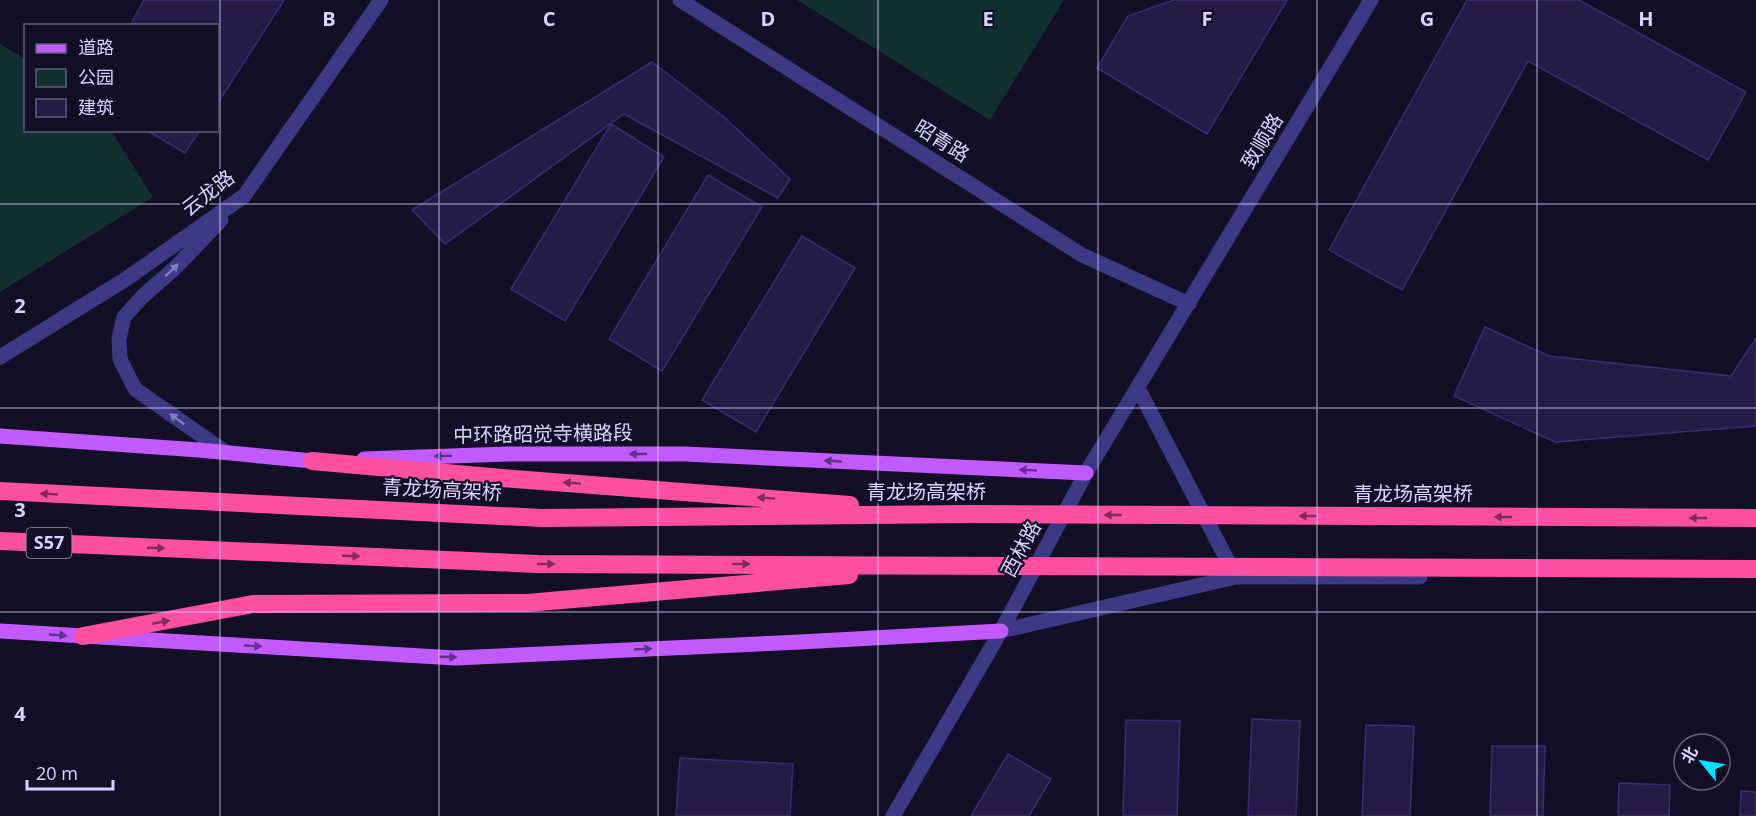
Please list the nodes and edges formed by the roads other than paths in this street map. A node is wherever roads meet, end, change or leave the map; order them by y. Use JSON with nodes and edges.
{"nodes":[{"id":1,"x":381,"y":0,"type":"edge"},
{"id":2,"x":680,"y":0,"type":"edge"},
{"id":3,"x":1371,"y":0,"type":"edge"},
{"id":4,"x":244,"y":196,"type":"junction"},
{"id":5,"x":1189,"y":304,"type":"junction"},
{"id":6,"x":0,"y":357,"type":"edge"},
{"id":7,"x":1138,"y":388,"type":"junction"},
{"id":8,"x":0,"y":436,"type":"edge"},
{"id":9,"x":225,"y":452,"type":"junction"},
{"id":10,"x":312,"y":461,"type":"junction"},
{"id":11,"x":1086,"y":473,"type":"junction"},
{"id":12,"x":0,"y":491,"type":"edge"},
{"id":13,"x":971,"y":514,"type":"junction"},
{"id":14,"x":1756,"y":519,"type":"edge"},
{"id":15,"x":0,"y":541,"type":"edge"},
{"id":16,"x":962,"y":565,"type":"junction"},
{"id":17,"x":1756,"y":569,"type":"edge"},
{"id":18,"x":1756,"y":576,"type":"edge"},
{"id":19,"x":1236,"y":577,"type":"junction"},
{"id":20,"x":0,"y":631,"type":"edge"},
{"id":21,"x":1001,"y":631,"type":"junction"},
{"id":22,"x":82,"y":636,"type":"junction"},
{"id":23,"x":893,"y":816,"type":"edge"}],
"edges":[{"from":1,"to":4,"type":"street","name":"云龙路"},
{"from":2,"to":5,"type":"street","name":"昭青路"},
{"from":3,"to":5,"type":"street","name":"致顺路"},
{"from":4,"to":6,"type":"street","name":"云龙路"},
{"from":9,"to":4,"type":"street","one_way":true},
{"from":5,"to":7,"type":"street","name":"西林路"},
{"from":7,"to":11,"type":"street","name":"西林路"},
{"from":7,"to":19,"type":"street"},
{"from":8,"to":9,"type":"main road","name":"中环路昭觉寺横路段"},
{"from":9,"to":10,"type":"main road","name":"中环路昭觉寺横路段"},
{"from":11,"to":10,"type":"main road","name":"中环路昭觉寺横路段","one_way":true},
{"from":13,"to":10,"type":"highway","one_way":true},
{"from":11,"to":21,"type":"street","name":"西林路"},
{"from":13,"to":12,"type":"highway","name":"青龙场高架桥","one_way":true},
{"from":14,"to":13,"type":"highway","name":"青龙场高架桥","one_way":true},
{"from":15,"to":16,"type":"highway","number":"S57","one_way":true},
{"from":16,"to":17,"type":"highway"},
{"from":22,"to":16,"type":"highway","one_way":true},
{"from":18,"to":19,"type":"street"},
{"from":19,"to":21,"type":"street"},
{"from":20,"to":22,"type":"main road","one_way":true},
{"from":22,"to":21,"type":"main road","one_way":true},
{"from":21,"to":23,"type":"street","name":"西林路"}]}
